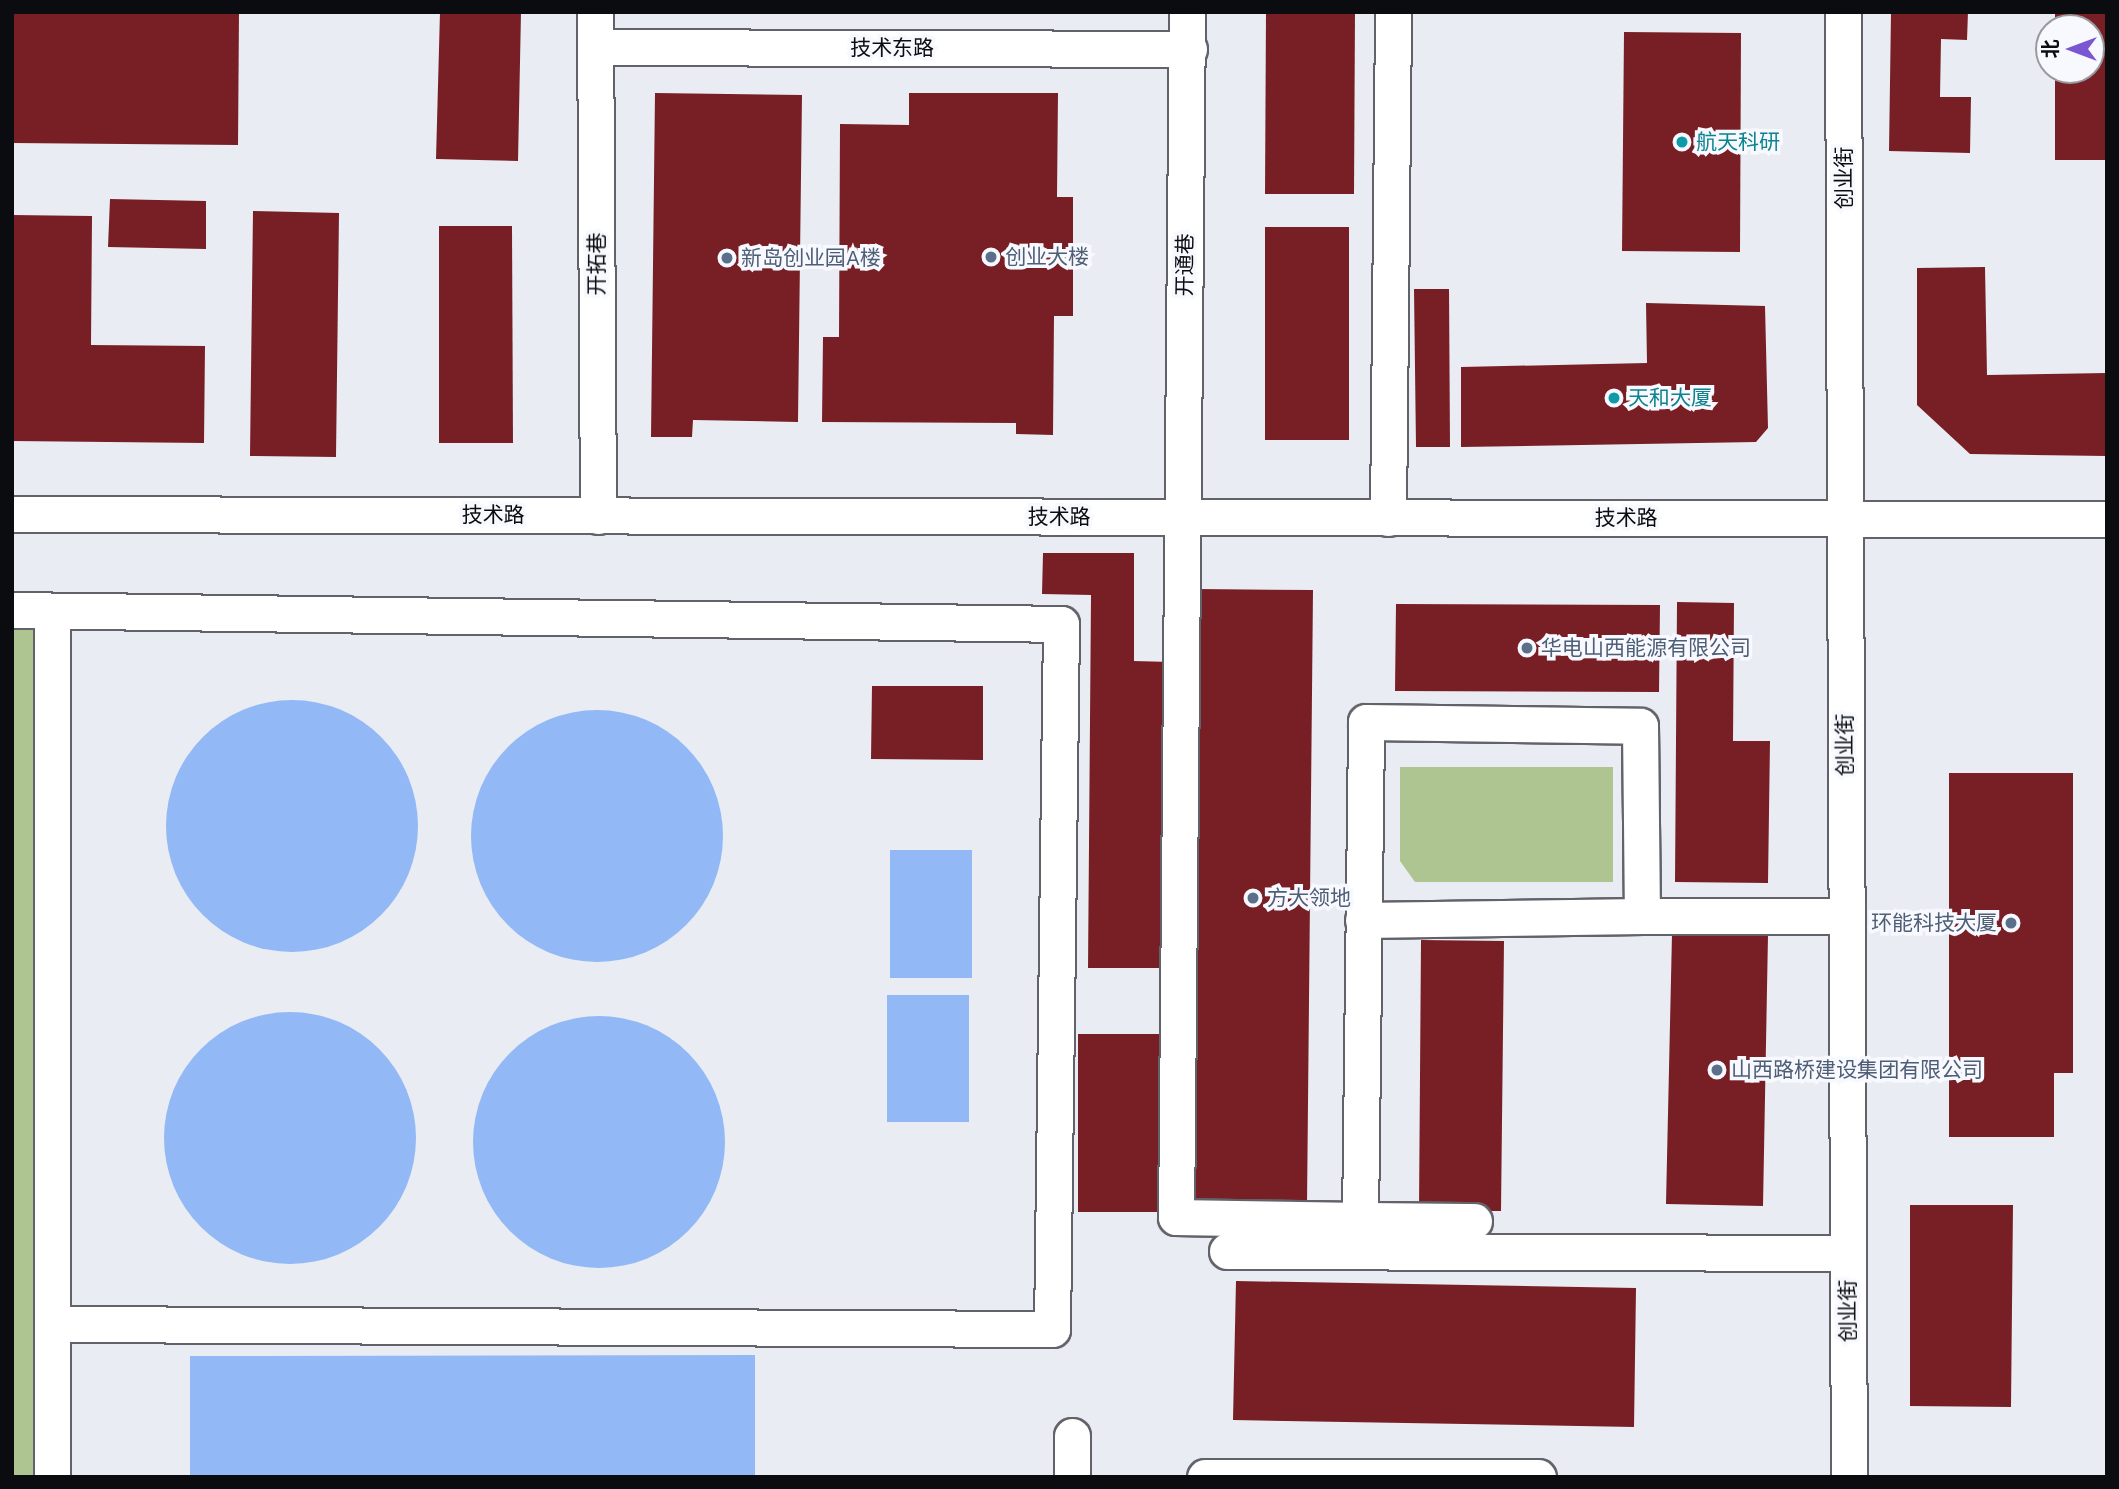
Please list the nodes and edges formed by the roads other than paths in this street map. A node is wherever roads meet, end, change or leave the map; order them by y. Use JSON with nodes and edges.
{"nodes":[{"id":1,"x":595,"y":12,"type":"edge"},
{"id":2,"x":1187,"y":12,"type":"edge"},
{"id":3,"x":1393,"y":12,"type":"edge"},
{"id":4,"x":1843,"y":12,"type":"edge"},
{"id":5,"x":596,"y":47,"type":"junction"},
{"id":6,"x":1189,"y":49,"type":"junction"},
{"id":7,"x":12,"y":514,"type":"edge"},
{"id":8,"x":598,"y":516,"type":"junction"},
{"id":9,"x":1182,"y":517,"type":"junction"},
{"id":10,"x":1388,"y":518,"type":"junction"},
{"id":11,"x":1845,"y":518,"type":"junction"},
{"id":12,"x":2107,"y":519,"type":"edge"},
{"id":13,"x":12,"y":610,"type":"edge"},
{"id":14,"x":52,"y":611,"type":"junction"},
{"id":15,"x":1846,"y":916,"type":"junction"},
{"id":16,"x":1363,"y":920,"type":"junction"},
{"id":17,"x":1622,"y":925,"type":"junction"},
{"id":18,"x":1360,"y":1220,"type":"junction"},
{"id":19,"x":1474,"y":1221,"type":"dead end"},
{"id":20,"x":1227,"y":1251,"type":"dead end"},
{"id":21,"x":1847,"y":1253,"type":"junction"},
{"id":22,"x":52,"y":1324,"type":"junction"},
{"id":23,"x":1072,"y":1436,"type":"dead end"},
{"id":24,"x":52,"y":1477,"type":"edge"},
{"id":25,"x":1072,"y":1477,"type":"edge"},
{"id":26,"x":1205,"y":1477,"type":"edge"},
{"id":27,"x":1538,"y":1477,"type":"edge"},
{"id":28,"x":1849,"y":1477,"type":"edge"}],
"edges":[{"from":1,"to":5,"type":"street","name":"开拓巷"},
{"from":2,"to":6,"type":"street","name":"开通巷"},
{"from":3,"to":10,"type":"street"},
{"from":4,"to":11,"type":"street","name":"创业街"},
{"from":5,"to":6,"type":"street","name":"技术东路"},
{"from":5,"to":8,"type":"street","name":"开拓巷"},
{"from":6,"to":9,"type":"street","name":"开通巷"},
{"from":7,"to":8,"type":"street","name":"技术路"},
{"from":8,"to":9,"type":"street","name":"技术路"},
{"from":9,"to":10,"type":"street","name":"技术路"},
{"from":9,"to":18,"type":"street","name":"开通巷"},
{"from":10,"to":11,"type":"street","name":"技术路"},
{"from":11,"to":12,"type":"street","name":"技术路"},
{"from":11,"to":15,"type":"street","name":"创业街"},
{"from":13,"to":14,"type":"street"},
{"from":14,"to":22,"type":"street"},
{"from":14,"to":22,"type":"street"},
{"from":15,"to":17,"type":"street"},
{"from":15,"to":21,"type":"street","name":"创业街"},
{"from":16,"to":17,"type":"street"},
{"from":16,"to":17,"type":"street"},
{"from":16,"to":18,"type":"street"},
{"from":18,"to":19,"type":"street"},
{"from":20,"to":21,"type":"street"},
{"from":21,"to":28,"type":"street","name":"创业街"},
{"from":22,"to":24,"type":"street"},
{"from":23,"to":25,"type":"street"},
{"from":26,"to":27,"type":"street"}]}
